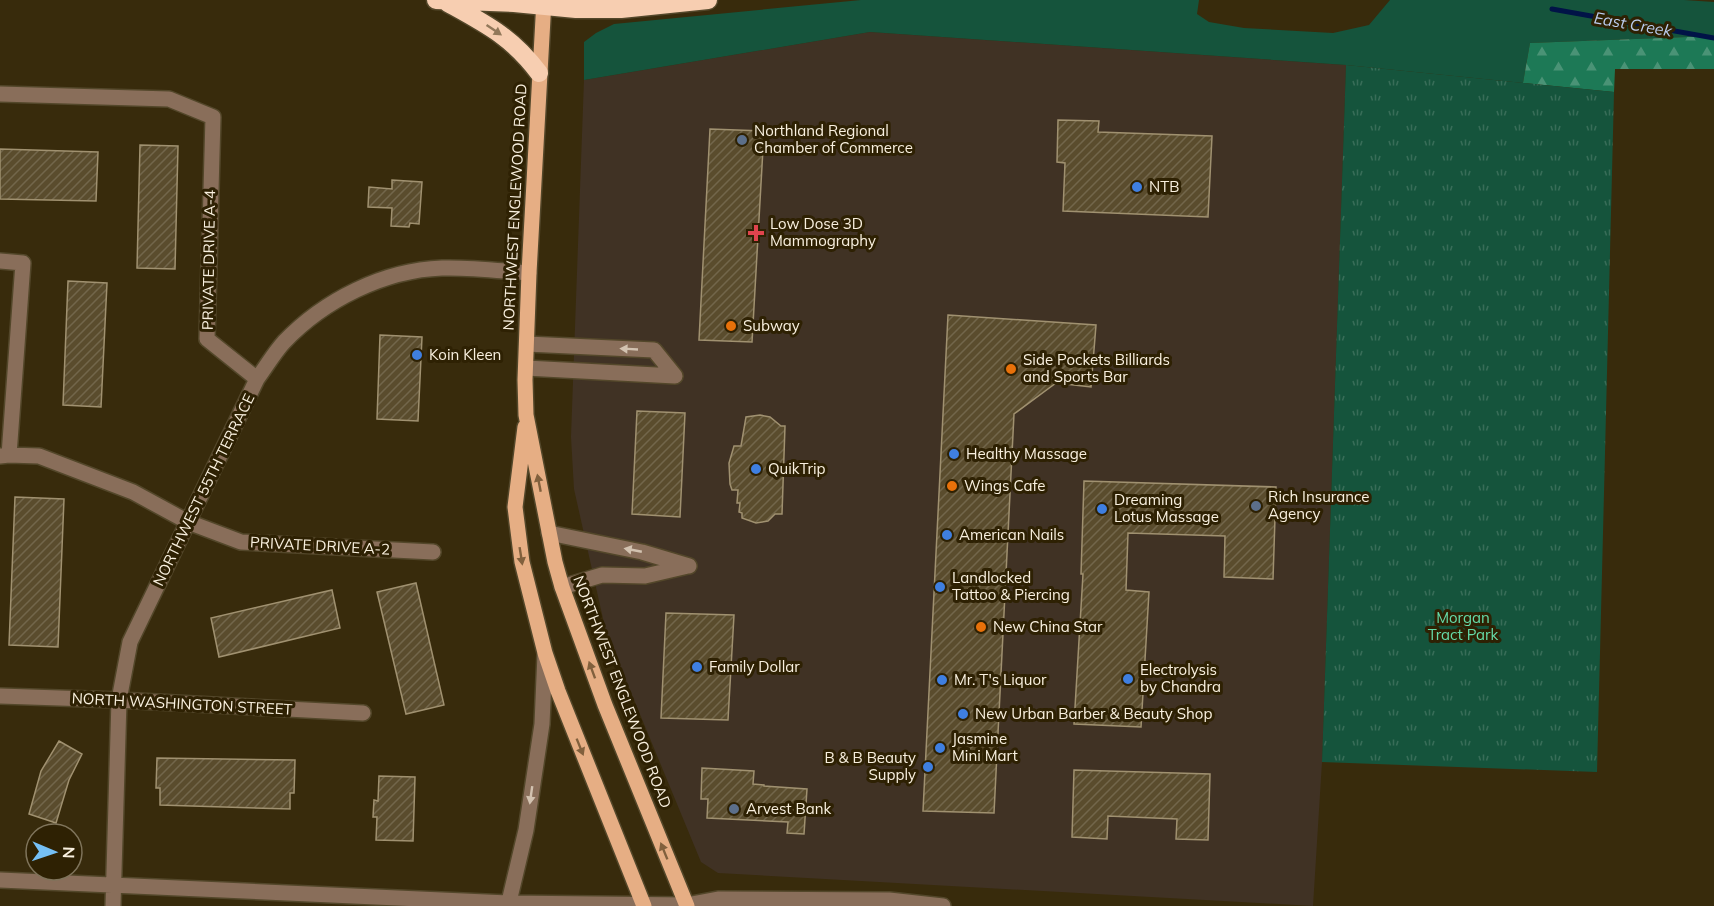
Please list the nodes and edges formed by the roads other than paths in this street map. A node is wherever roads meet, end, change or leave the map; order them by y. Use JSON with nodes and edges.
{"nodes":[{"id":1,"x":708,"y":0,"type":"edge"},
{"id":2,"x":440,"y":1,"type":"edge"},
{"id":3,"x":544,"y":3,"type":"edge"},
{"id":4,"x":539,"y":73,"type":"junction"},
{"id":5,"x":0,"y":94,"type":"edge"},
{"id":6,"x":0,"y":261,"type":"edge"},
{"id":7,"x":529,"y":273,"type":"junction"},
{"id":8,"x":527,"y":344,"type":"junction"},
{"id":9,"x":526,"y":368,"type":"junction"},
{"id":10,"x":257,"y":379,"type":"junction"},
{"id":11,"x":526,"y":415,"type":"junction"},
{"id":12,"x":5,"y":455,"type":"edge"},
{"id":13,"x":188,"y":522,"type":"junction"},
{"id":14,"x":549,"y":533,"type":"junction"},
{"id":15,"x":433,"y":552,"type":"dead end"},
{"id":16,"x":562,"y":587,"type":"junction"},
{"id":17,"x":545,"y":653,"type":"junction"},
{"id":18,"x":0,"y":696,"type":"edge"},
{"id":19,"x":119,"y":700,"type":"junction"},
{"id":20,"x":363,"y":713,"type":"dead end"},
{"id":21,"x":0,"y":880,"type":"edge"},
{"id":22,"x":113,"y":885,"type":"junction"},
{"id":23,"x":508,"y":904,"type":"edge"},
{"id":24,"x":644,"y":905,"type":"edge"},
{"id":25,"x":112,"y":906,"type":"edge"},
{"id":26,"x":687,"y":906,"type":"edge"},
{"id":27,"x":943,"y":906,"type":"edge"}],
"edges":[{"from":1,"to":3,"type":"highway"},
{"from":2,"to":3,"type":"highway"},
{"from":2,"to":4,"type":"highway","one_way":true},
{"from":3,"to":4,"type":"main road","name":"NORTHWEST ENGLEWOOD ROAD"},
{"from":4,"to":7,"type":"main road","name":"NORTHWEST ENGLEWOOD ROAD"},
{"from":5,"to":10,"type":"street","name":"PRIVATE DRIVE A-4"},
{"from":6,"to":12,"type":"street"},
{"from":7,"to":8,"type":"main road","name":"NORTHWEST ENGLEWOOD ROAD"},
{"from":7,"to":10,"type":"street","name":"NORTHWEST 55TH TERRACE"},
{"from":8,"to":9,"type":"main road","name":"NORTHWEST ENGLEWOOD ROAD"},
{"from":9,"to":8,"type":"street","one_way":true},
{"from":9,"to":11,"type":"main road","name":"NORTHWEST ENGLEWOOD ROAD"},
{"from":10,"to":13,"type":"street","name":"NORTHWEST 55TH TERRACE"},
{"from":14,"to":11,"type":"main road","name":"NORTHWEST ENGLEWOOD ROAD","one_way":true},
{"from":11,"to":17,"type":"main road","name":"NORTHWEST ENGLEWOOD ROAD","one_way":true},
{"from":12,"to":13,"type":"street","name":"PRIVATE DRIVE A-2"},
{"from":13,"to":15,"type":"street","name":"PRIVATE DRIVE A-2"},
{"from":13,"to":19,"type":"street","name":"NORTHWEST 55TH TERRACE"},
{"from":14,"to":16,"type":"main road","name":"NORTHWEST ENGLEWOOD ROAD"},
{"from":16,"to":14,"type":"street","one_way":true},
{"from":26,"to":16,"type":"main road","name":"NORTHWEST ENGLEWOOD ROAD","one_way":true},
{"from":17,"to":23,"type":"street","one_way":true},
{"from":17,"to":24,"type":"main road","name":"NORTHWEST ENGLEWOOD ROAD","one_way":true},
{"from":18,"to":19,"type":"street","name":"NORTH WASHINGTON STREET"},
{"from":19,"to":20,"type":"street","name":"NORTH WASHINGTON STREET"},
{"from":19,"to":22,"type":"street","name":"NORTHWEST 55TH TERRACE"},
{"from":21,"to":22,"type":"street"},
{"from":22,"to":23,"type":"street"},
{"from":22,"to":25,"type":"street","name":"NORTHWEST 55TH TERRACE"},
{"from":23,"to":24,"type":"street"},
{"from":24,"to":26,"type":"street"},
{"from":26,"to":27,"type":"street"}]}
